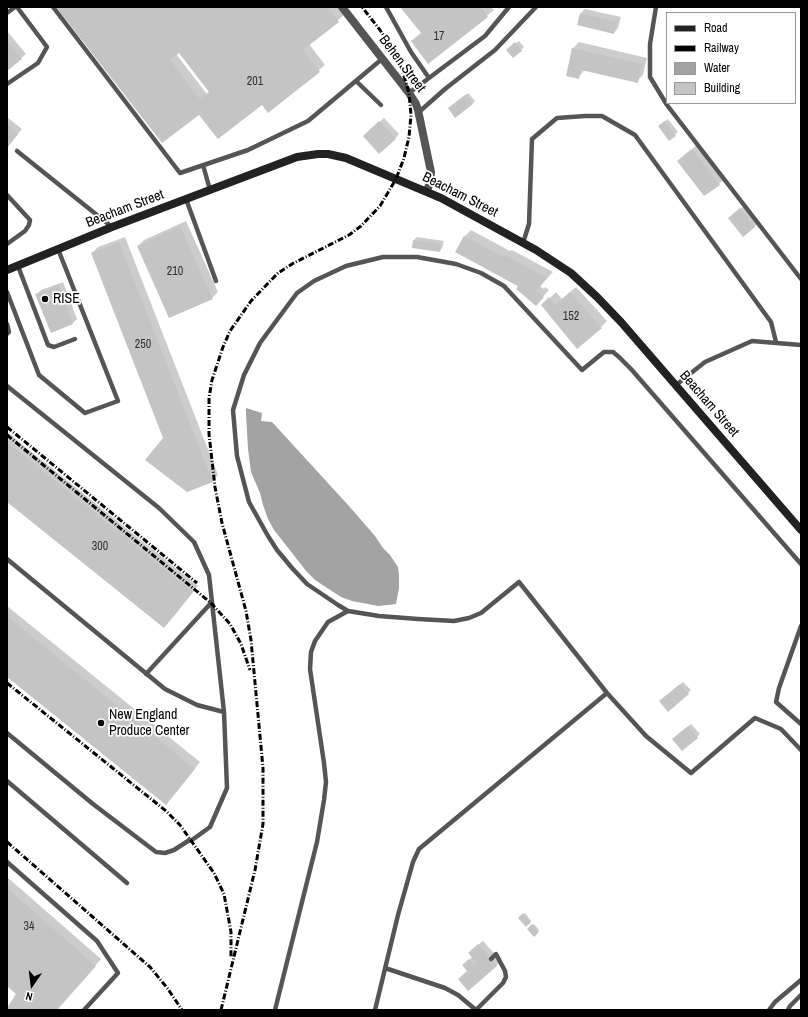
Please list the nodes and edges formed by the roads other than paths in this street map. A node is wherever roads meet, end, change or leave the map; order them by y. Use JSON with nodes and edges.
{"nodes":[{"id":1,"x":16,"y":7,"type":"edge"},
{"id":2,"x":53,"y":7,"type":"edge"},
{"id":3,"x":342,"y":7,"type":"edge"},
{"id":4,"x":386,"y":7,"type":"edge"},
{"id":5,"x":509,"y":7,"type":"edge"},
{"id":6,"x":536,"y":7,"type":"edge"},
{"id":7,"x":656,"y":7,"type":"edge"},
{"id":8,"x":7,"y":13,"type":"edge"},
{"id":9,"x":382,"y":59,"type":"junction"},
{"id":10,"x":429,"y":78,"type":"junction"},
{"id":11,"x":356,"y":81,"type":"junction"},
{"id":12,"x":7,"y":84,"type":"edge"},
{"id":13,"x":408,"y":93,"type":"junction"},
{"id":14,"x":666,"y":103,"type":"edge"},
{"id":15,"x":666,"y":104,"type":"edge"},
{"id":16,"x":381,"y":105,"type":"dead end"},
{"id":17,"x":419,"y":112,"type":"junction"},
{"id":18,"x":18,"y":151,"type":"dead end"},
{"id":19,"x":203,"y":166,"type":"junction"},
{"id":20,"x":210,"y":190,"type":"junction"},
{"id":21,"x":427,"y":191,"type":"junction"},
{"id":22,"x":7,"y":195,"type":"edge"},
{"id":23,"x":186,"y":199,"type":"junction"},
{"id":24,"x":112,"y":227,"type":"junction"},
{"id":25,"x":523,"y":243,"type":"junction"},
{"id":26,"x":7,"y":244,"type":"edge"},
{"id":27,"x":58,"y":249,"type":"junction"},
{"id":28,"x":18,"y":266,"type":"junction"},
{"id":29,"x":7,"y":270,"type":"edge"},
{"id":30,"x":801,"y":279,"type":"edge"},
{"id":31,"x":216,"y":281,"type":"dead end"},
{"id":32,"x":7,"y":292,"type":"edge"},
{"id":33,"x":7,"y":324,"type":"edge"},
{"id":34,"x":7,"y":334,"type":"edge"},
{"id":35,"x":75,"y":339,"type":"dead end"},
{"id":36,"x":776,"y":342,"type":"junction"},
{"id":37,"x":801,"y":345,"type":"edge"},
{"id":38,"x":676,"y":385,"type":"junction"},
{"id":39,"x":7,"y":386,"type":"edge"},
{"id":40,"x":801,"y":530,"type":"edge"},
{"id":41,"x":7,"y":559,"type":"edge"},
{"id":42,"x":801,"y":564,"type":"edge"},
{"id":43,"x":211,"y":603,"type":"junction"},
{"id":44,"x":348,"y":611,"type":"junction"},
{"id":45,"x":801,"y":626,"type":"edge"},
{"id":46,"x":146,"y":674,"type":"junction"},
{"id":47,"x":606,"y":693,"type":"junction"},
{"id":48,"x":224,"y":712,"type":"junction"},
{"id":49,"x":801,"y":724,"type":"edge"},
{"id":50,"x":7,"y":733,"type":"edge"},
{"id":51,"x":801,"y":750,"type":"edge"},
{"id":52,"x":7,"y":781,"type":"edge"},
{"id":53,"x":7,"y":862,"type":"edge"},
{"id":54,"x":127,"y":883,"type":"dead end"},
{"id":55,"x":491,"y":959,"type":"dead end"},
{"id":56,"x":385,"y":968,"type":"junction"},
{"id":57,"x":801,"y":980,"type":"edge"},
{"id":58,"x":801,"y":995,"type":"edge"},
{"id":59,"x":84,"y":1010,"type":"edge"},
{"id":60,"x":275,"y":1010,"type":"edge"},
{"id":61,"x":375,"y":1010,"type":"edge"},
{"id":62,"x":476,"y":1010,"type":"edge"},
{"id":63,"x":769,"y":1010,"type":"edge"},
{"id":64,"x":788,"y":1010,"type":"edge"}],
"edges":[{"from":1,"to":8,"type":"lane"},
{"from":1,"to":12,"type":"lane"},
{"from":2,"to":19,"type":"lane"},
{"from":3,"to":9,"type":"street","name":"Behen Street"},
{"from":4,"to":10,"type":"lane"},
{"from":5,"to":10,"type":"lane"},
{"from":6,"to":17,"type":"lane"},
{"from":7,"to":14,"type":"lane"},
{"from":9,"to":11,"type":"lane"},
{"from":9,"to":13,"type":"street","name":"Behen Street"},
{"from":10,"to":13,"type":"lane"},
{"from":11,"to":16,"type":"lane"},
{"from":11,"to":19,"type":"lane"},
{"from":13,"to":17,"type":"street","name":"Behen Street"},
{"from":15,"to":30,"type":"lane"},
{"from":17,"to":21,"type":"street","name":"Behen Street"},
{"from":18,"to":24,"type":"lane"},
{"from":19,"to":20,"type":"lane"},
{"from":20,"to":21,"type":"main road","name":"Beacham Street"},
{"from":20,"to":23,"type":"main road","name":"Beacham Street"},
{"from":21,"to":25,"type":"main road","name":"Beacham Street"},
{"from":22,"to":26,"type":"lane"},
{"from":23,"to":24,"type":"main road","name":"Beacham Street"},
{"from":23,"to":31,"type":"lane"},
{"from":24,"to":27,"type":"main road","name":"Beacham Street"},
{"from":25,"to":36,"type":"lane"},
{"from":25,"to":38,"type":"main road","name":"Beacham Street"},
{"from":27,"to":28,"type":"main road","name":"Beacham Street"},
{"from":27,"to":32,"type":"lane"},
{"from":28,"to":29,"type":"main road","name":"Beacham Street"},
{"from":28,"to":35,"type":"lane"},
{"from":33,"to":34,"type":"lane"},
{"from":36,"to":37,"type":"lane"},
{"from":36,"to":38,"type":"lane"},
{"from":38,"to":40,"type":"main road","name":"Beacham Street"},
{"from":39,"to":43,"type":"lane"},
{"from":41,"to":46,"type":"lane"},
{"from":42,"to":44,"type":"lane"},
{"from":43,"to":46,"type":"lane"},
{"from":43,"to":48,"type":"lane"},
{"from":44,"to":47,"type":"lane"},
{"from":44,"to":60,"type":"lane"},
{"from":45,"to":49,"type":"lane"},
{"from":46,"to":48,"type":"lane"},
{"from":47,"to":51,"type":"lane"},
{"from":47,"to":56,"type":"lane"},
{"from":48,"to":50,"type":"lane"},
{"from":52,"to":54,"type":"lane"},
{"from":53,"to":59,"type":"lane"},
{"from":55,"to":62,"type":"lane"},
{"from":56,"to":61,"type":"lane"},
{"from":56,"to":62,"type":"lane"},
{"from":57,"to":63,"type":"lane"},
{"from":58,"to":64,"type":"lane"}]}
